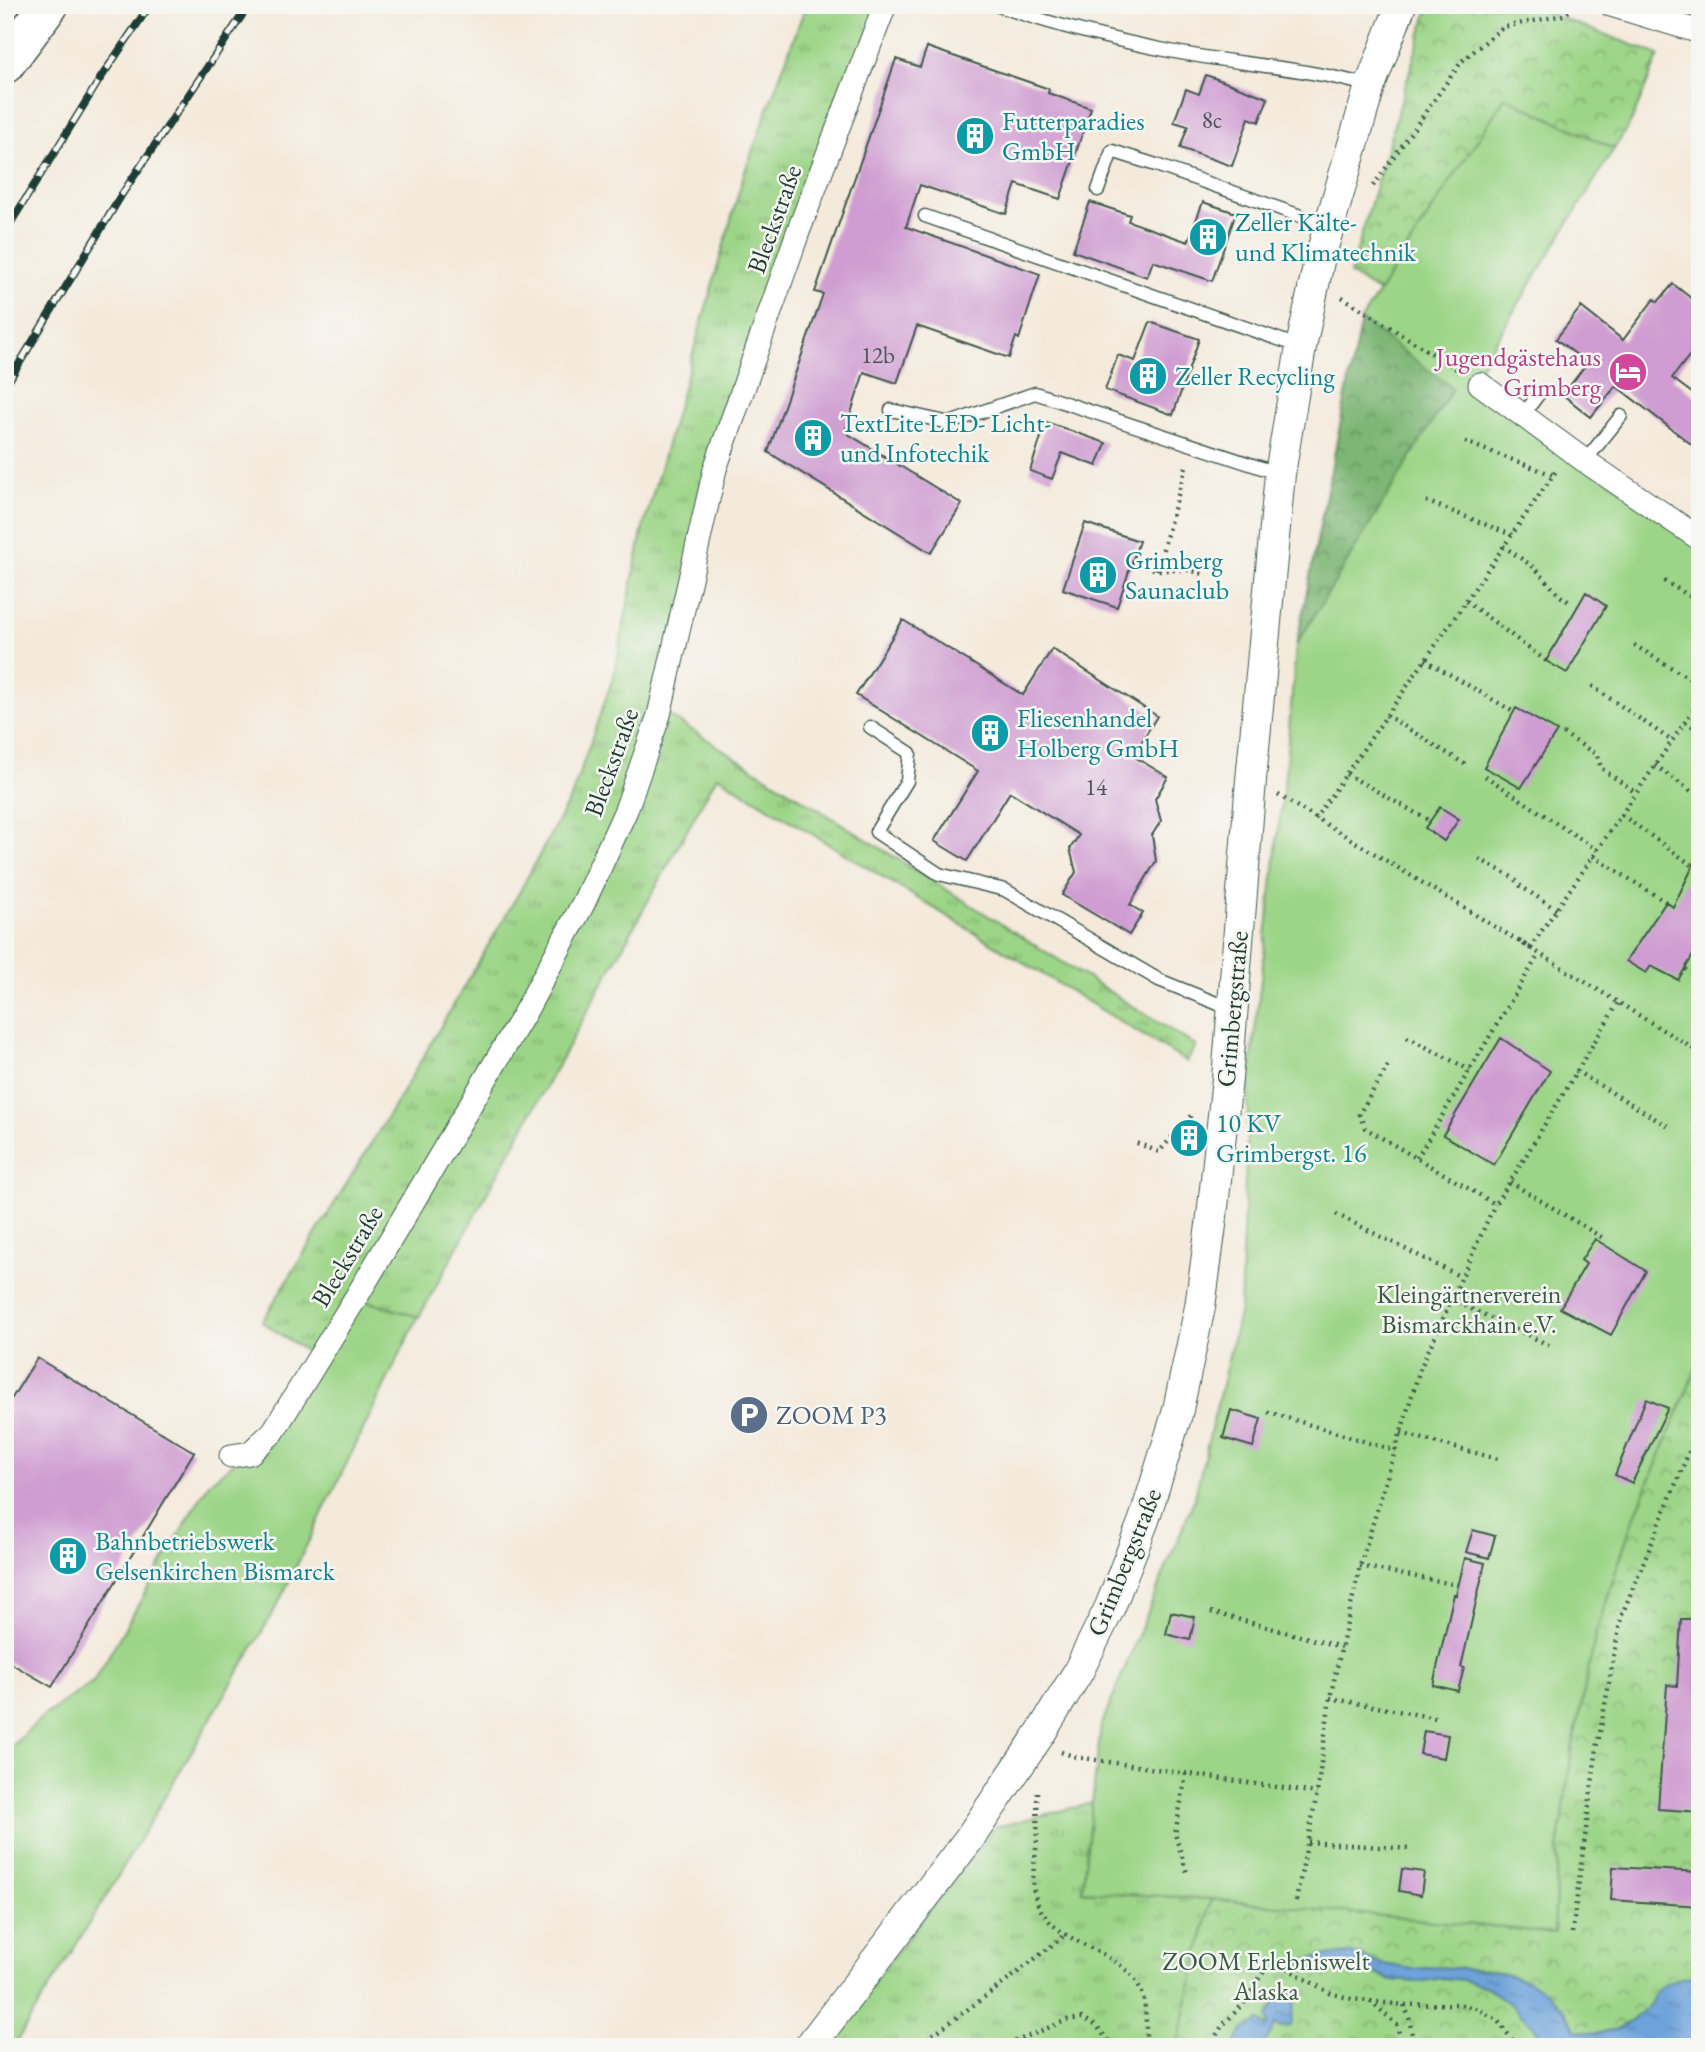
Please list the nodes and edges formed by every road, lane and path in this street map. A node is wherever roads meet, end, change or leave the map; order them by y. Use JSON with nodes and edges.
{"nodes":[{"id":1,"x":49,"y":5,"type":"edge"},
{"id":2,"x":885,"y":5,"type":"edge"},
{"id":3,"x":996,"y":5,"type":"edge"},
{"id":4,"x":1401,"y":5,"type":"edge"},
{"id":5,"x":1577,"y":5,"type":"edge"},
{"id":6,"x":1611,"y":5,"type":"edge"},
{"id":7,"x":1700,"y":32,"type":"edge"},
{"id":8,"x":5,"y":64,"type":"edge"},
{"id":9,"x":1370,"y":86,"type":"junction"},
{"id":10,"x":1098,"y":190,"type":"dead end"},
{"id":11,"x":1367,"y":194,"type":"dead end"},
{"id":12,"x":925,"y":216,"type":"dead end"},
{"id":13,"x":1329,"y":226,"type":"junction"},
{"id":14,"x":1319,"y":261,"type":"junction"},
{"id":15,"x":1301,"y":347,"type":"junction"},
{"id":16,"x":1480,"y":384,"type":"joint"},
{"id":17,"x":1541,"y":391,"type":"dead end"},
{"id":18,"x":891,"y":410,"type":"dead end"},
{"id":19,"x":1523,"y":415,"type":"junction"},
{"id":20,"x":1621,"y":416,"type":"dead end"},
{"id":21,"x":1465,"y":442,"type":"dead end"},
{"id":22,"x":1194,"y":444,"type":"junction"},
{"id":23,"x":1578,"y":456,"type":"junction"},
{"id":24,"x":1280,"y":474,"type":"junction"},
{"id":25,"x":1553,"y":475,"type":"junction"},
{"id":26,"x":1426,"y":501,"type":"dead end"},
{"id":27,"x":1512,"y":534,"type":"junction"},
{"id":28,"x":1700,"y":539,"type":"edge"},
{"id":29,"x":1503,"y":546,"type":"junction"},
{"id":30,"x":1132,"y":562,"type":"dead end"},
{"id":31,"x":1157,"y":570,"type":"junction"},
{"id":32,"x":1204,"y":574,"type":"dead end"},
{"id":33,"x":1664,"y":581,"type":"dead end"},
{"id":34,"x":1466,"y":600,"type":"junction"},
{"id":35,"x":1700,"y":602,"type":"edge"},
{"id":36,"x":1572,"y":604,"type":"dead end"},
{"id":37,"x":1634,"y":645,"type":"dead end"},
{"id":38,"x":1425,"y":660,"type":"junction"},
{"id":39,"x":1546,"y":661,"type":"dead end"},
{"id":40,"x":1700,"y":685,"type":"edge"},
{"id":41,"x":1592,"y":686,"type":"dead end"},
{"id":42,"x":1700,"y":700,"type":"edge"},
{"id":43,"x":1514,"y":712,"type":"dead end"},
{"id":44,"x":1386,"y":716,"type":"junction"},
{"id":45,"x":1685,"y":722,"type":"junction"},
{"id":46,"x":870,"y":727,"type":"dead end"},
{"id":47,"x":1700,"y":731,"type":"edge"},
{"id":48,"x":1563,"y":733,"type":"dead end"},
{"id":49,"x":1672,"y":741,"type":"junction"},
{"id":50,"x":1655,"y":765,"type":"junction"},
{"id":51,"x":1468,"y":766,"type":"dead end"},
{"id":52,"x":1346,"y":774,"type":"junction"},
{"id":53,"x":1485,"y":776,"type":"dead end"},
{"id":54,"x":1251,"y":780,"type":"junction"},
{"id":55,"x":1636,"y":793,"type":"junction"},
{"id":56,"x":1700,"y":798,"type":"edge"},
{"id":57,"x":1622,"y":815,"type":"junction"},
{"id":58,"x":1315,"y":819,"type":"junction"},
{"id":59,"x":1430,"y":821,"type":"dead end"},
{"id":60,"x":1597,"y":850,"type":"junction"},
{"id":61,"x":1593,"y":856,"type":"junction"},
{"id":62,"x":1479,"y":859,"type":"dead end"},
{"id":63,"x":1693,"y":866,"type":"dead end"},
{"id":64,"x":1666,"y":902,"type":"dead end"},
{"id":65,"x":1557,"y":909,"type":"junction"},
{"id":66,"x":1530,"y":948,"type":"junction"},
{"id":67,"x":1539,"y":954,"type":"junction"},
{"id":68,"x":1685,"y":969,"type":"dead end"},
{"id":69,"x":1700,"y":979,"type":"edge"},
{"id":70,"x":1618,"y":1003,"type":"junction"},
{"id":71,"x":1231,"y":1009,"type":"junction"},
{"id":72,"x":1407,"y":1037,"type":"dead end"},
{"id":73,"x":1700,"y":1053,"type":"edge"},
{"id":74,"x":1388,"y":1066,"type":"dead end"},
{"id":75,"x":1470,"y":1070,"type":"junction"},
{"id":76,"x":1576,"y":1072,"type":"junction"},
{"id":77,"x":1195,"y":1111,"type":"dead end"},
{"id":78,"x":1671,"y":1128,"type":"dead end"},
{"id":79,"x":1137,"y":1143,"type":"dead end"},
{"id":80,"x":1417,"y":1158,"type":"junction"},
{"id":81,"x":1510,"y":1182,"type":"junction"},
{"id":82,"x":1495,"y":1204,"type":"junction"},
{"id":83,"x":1336,"y":1214,"type":"dead end"},
{"id":84,"x":1603,"y":1238,"type":"dead end"},
{"id":85,"x":1461,"y":1277,"type":"junction"},
{"id":86,"x":1452,"y":1300,"type":"junction"},
{"id":87,"x":1549,"y":1345,"type":"dead end"},
{"id":88,"x":1268,"y":1412,"type":"dead end"},
{"id":89,"x":1700,"y":1425,"type":"edge"},
{"id":90,"x":1401,"y":1433,"type":"junction"},
{"id":91,"x":1396,"y":1451,"type":"junction"},
{"id":92,"x":231,"y":1456,"type":"dead end"},
{"id":93,"x":1502,"y":1460,"type":"dead end"},
{"id":94,"x":1360,"y":1566,"type":"junction"},
{"id":95,"x":1463,"y":1587,"type":"dead end"},
{"id":96,"x":1211,"y":1612,"type":"dead end"},
{"id":97,"x":1341,"y":1647,"type":"junction"},
{"id":98,"x":1331,"y":1698,"type":"junction"},
{"id":99,"x":1435,"y":1718,"type":"dead end"},
{"id":100,"x":1042,"y":1731,"type":"junction"},
{"id":101,"x":1185,"y":1774,"type":"junction"},
{"id":102,"x":1317,"y":1793,"type":"junction"},
{"id":103,"x":1037,"y":1837,"type":"dead end"},
{"id":104,"x":1308,"y":1842,"type":"junction"},
{"id":105,"x":1411,"y":1849,"type":"dead end"},
{"id":106,"x":1187,"y":1873,"type":"dead end"},
{"id":107,"x":1296,"y":1902,"type":"dead end"},
{"id":108,"x":1572,"y":1933,"type":"dead end"},
{"id":109,"x":1065,"y":1935,"type":"junction"},
{"id":110,"x":1370,"y":2001,"type":"junction"},
{"id":111,"x":1404,"y":2005,"type":"junction"},
{"id":112,"x":1399,"y":2033,"type":"dead end"},
{"id":113,"x":1412,"y":2035,"type":"dead end"},
{"id":114,"x":1147,"y":2046,"type":"edge"},
{"id":115,"x":809,"y":2047,"type":"edge"},
{"id":116,"x":916,"y":2047,"type":"edge"},
{"id":117,"x":1002,"y":2047,"type":"edge"},
{"id":118,"x":1113,"y":2047,"type":"edge"},
{"id":119,"x":1209,"y":2047,"type":"edge"},
{"id":120,"x":1518,"y":2047,"type":"edge"}],
"edges":[{"from":1,"to":8,"type":"highway"},
{"from":2,"to":92,"type":"street","name":"Bleckstraße"},
{"from":3,"to":9,"type":"lane"},
{"from":4,"to":9,"type":"street","name":"Grimbergstraße"},
{"from":5,"to":11,"type":"path"},
{"from":6,"to":7,"type":"street"},
{"from":9,"to":13,"type":"street","name":"Grimbergstraße"},
{"from":10,"to":13,"type":"lane"},
{"from":12,"to":15,"type":"lane"},
{"from":13,"to":14,"type":"street","name":"Grimbergstraße"},
{"from":14,"to":15,"type":"street","name":"Grimbergstraße"},
{"from":14,"to":16,"type":"path"},
{"from":15,"to":24,"type":"street","name":"Grimbergstraße"},
{"from":16,"to":19,"type":"street"},
{"from":17,"to":19,"type":"lane"},
{"from":18,"to":22,"type":"lane"},
{"from":19,"to":23,"type":"street"},
{"from":20,"to":23,"type":"lane"},
{"from":21,"to":25,"type":"path"},
{"from":22,"to":24,"type":"lane"},
{"from":22,"to":31,"type":"path"},
{"from":23,"to":25,"type":"path"},
{"from":23,"to":28,"type":"street"},
{"from":24,"to":54,"type":"street","name":"Grimbergstraße"},
{"from":25,"to":27,"type":"path"},
{"from":26,"to":27,"type":"path"},
{"from":27,"to":29,"type":"path"},
{"from":29,"to":34,"type":"path"},
{"from":29,"to":36,"type":"path"},
{"from":30,"to":31,"type":"path"},
{"from":31,"to":32,"type":"path"},
{"from":33,"to":35,"type":"path"},
{"from":34,"to":38,"type":"path"},
{"from":34,"to":39,"type":"path"},
{"from":37,"to":40,"type":"path"},
{"from":38,"to":43,"type":"path"},
{"from":38,"to":44,"type":"path"},
{"from":41,"to":49,"type":"path"},
{"from":42,"to":45,"type":"path"},
{"from":44,"to":51,"type":"path"},
{"from":44,"to":52,"type":"path"},
{"from":45,"to":47,"type":"path"},
{"from":45,"to":49,"type":"path"},
{"from":46,"to":71,"type":"lane"},
{"from":48,"to":55,"type":"path"},
{"from":49,"to":50,"type":"path"},
{"from":50,"to":55,"type":"path"},
{"from":50,"to":56,"type":"path"},
{"from":52,"to":58,"type":"path"},
{"from":52,"to":59,"type":"path"},
{"from":53,"to":60,"type":"path"},
{"from":54,"to":58,"type":"path"},
{"from":54,"to":71,"type":"street","name":"Grimbergstraße"},
{"from":55,"to":57,"type":"path"},
{"from":57,"to":60,"type":"path"},
{"from":57,"to":63,"type":"path"},
{"from":58,"to":66,"type":"path"},
{"from":60,"to":61,"type":"path"},
{"from":61,"to":64,"type":"path"},
{"from":61,"to":65,"type":"path"},
{"from":62,"to":65,"type":"path"},
{"from":65,"to":66,"type":"path"},
{"from":66,"to":67,"type":"path"},
{"from":67,"to":70,"type":"path"},
{"from":67,"to":75,"type":"path"},
{"from":68,"to":69,"type":"path"},
{"from":70,"to":73,"type":"path"},
{"from":70,"to":76,"type":"path"},
{"from":71,"to":100,"type":"street","name":"Grimbergstraße"},
{"from":72,"to":75,"type":"path"},
{"from":74,"to":80,"type":"path"},
{"from":75,"to":80,"type":"path"},
{"from":76,"to":78,"type":"path"},
{"from":76,"to":81,"type":"path"},
{"from":77,"to":79,"type":"path"},
{"from":80,"to":82,"type":"path"},
{"from":81,"to":82,"type":"path"},
{"from":81,"to":84,"type":"path"},
{"from":82,"to":85,"type":"path"},
{"from":83,"to":85,"type":"path"},
{"from":85,"to":86,"type":"path"},
{"from":86,"to":87,"type":"path"},
{"from":86,"to":90,"type":"path"},
{"from":88,"to":91,"type":"path"},
{"from":89,"to":108,"type":"path"},
{"from":90,"to":91,"type":"path"},
{"from":90,"to":93,"type":"path"},
{"from":91,"to":94,"type":"path"},
{"from":94,"to":95,"type":"path"},
{"from":94,"to":97,"type":"path"},
{"from":96,"to":97,"type":"path"},
{"from":97,"to":98,"type":"path"},
{"from":98,"to":99,"type":"path"},
{"from":98,"to":102,"type":"path"},
{"from":100,"to":101,"type":"path"},
{"from":100,"to":115,"type":"street","name":"Grimbergstraße"},
{"from":101,"to":102,"type":"path"},
{"from":101,"to":106,"type":"path"},
{"from":102,"to":104,"type":"path"},
{"from":103,"to":109,"type":"path"},
{"from":104,"to":105,"type":"path"},
{"from":104,"to":107,"type":"path"},
{"from":109,"to":114,"type":"path"},
{"from":109,"to":116,"type":"path"},
{"from":110,"to":111,"type":"path"},
{"from":110,"to":112,"type":"path"},
{"from":110,"to":119,"type":"path"},
{"from":111,"to":113,"type":"path"},
{"from":111,"to":120,"type":"path"},
{"from":117,"to":118,"type":"path"}]}
